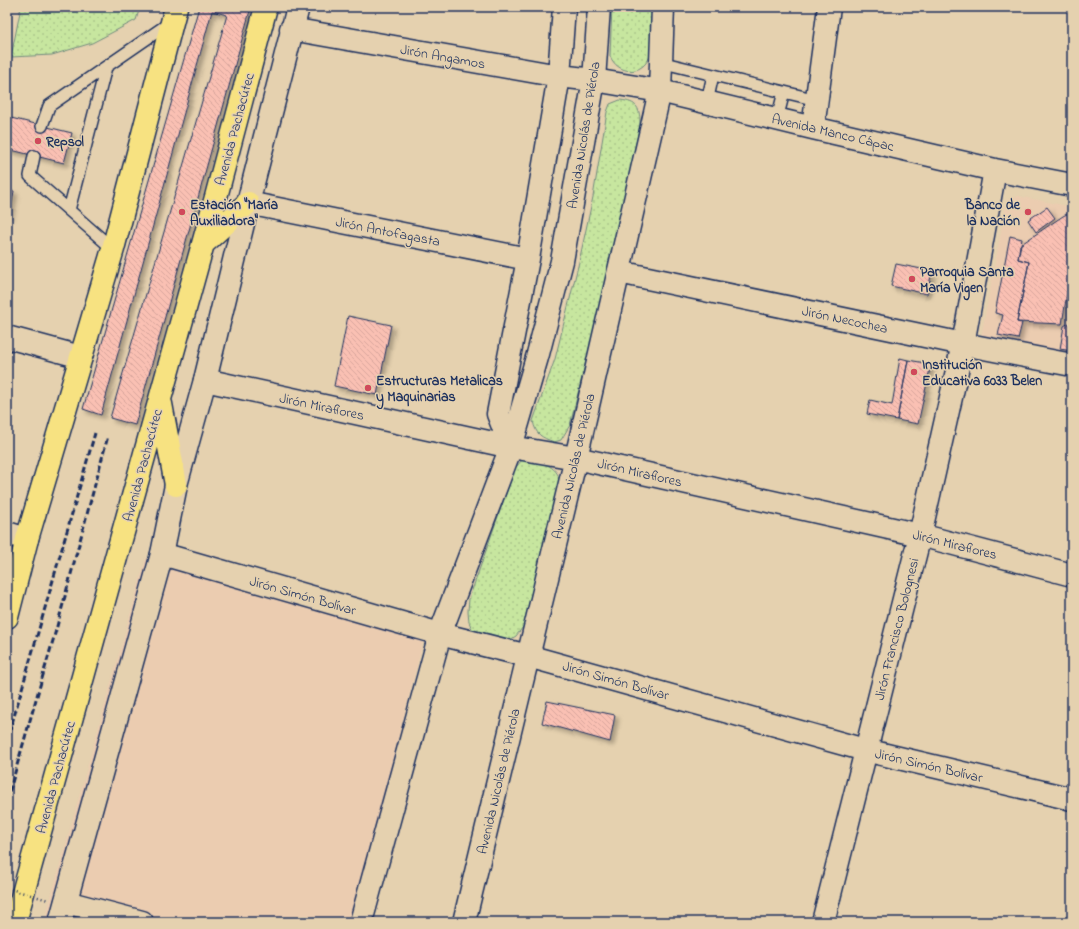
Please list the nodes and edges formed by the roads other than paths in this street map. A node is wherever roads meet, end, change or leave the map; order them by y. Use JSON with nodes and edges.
{"nodes":[{"id":1,"x":266,"y":7,"type":"edge"},
{"id":2,"x":298,"y":7,"type":"edge"},
{"id":3,"x":564,"y":7,"type":"edge"},
{"id":4,"x":599,"y":7,"type":"edge"},
{"id":5,"x":663,"y":7,"type":"edge"},
{"id":6,"x":829,"y":7,"type":"edge"},
{"id":7,"x":174,"y":14,"type":"edge"},
{"id":8,"x":291,"y":29,"type":"junction"},
{"id":9,"x":660,"y":62,"type":"junction"},
{"id":10,"x":106,"y":67,"type":"junction"},
{"id":11,"x":713,"y":75,"type":"junction"},
{"id":12,"x":559,"y":76,"type":"junction"},
{"id":13,"x":594,"y":80,"type":"junction"},
{"id":14,"x":660,"y":90,"type":"junction"},
{"id":15,"x":784,"y":92,"type":"junction"},
{"id":16,"x":817,"y":100,"type":"junction"},
{"id":17,"x":707,"y":102,"type":"junction"},
{"id":18,"x":777,"y":119,"type":"junction"},
{"id":19,"x":42,"y":126,"type":"dead end"},
{"id":20,"x":813,"y":128,"type":"junction"},
{"id":21,"x":34,"y":156,"type":"dead end"},
{"id":22,"x":995,"y":170,"type":"junction"},
{"id":23,"x":1072,"y":184,"type":"edge"},
{"id":24,"x":248,"y":204,"type":"junction"},
{"id":25,"x":69,"y":210,"type":"junction"},
{"id":26,"x":204,"y":243,"type":"junction"},
{"id":27,"x":113,"y":249,"type":"junction"},
{"id":28,"x":528,"y":259,"type":"junction"},
{"id":29,"x":619,"y":272,"type":"junction"},
{"id":30,"x":7,"y":337,"type":"edge"},
{"id":31,"x":963,"y":344,"type":"junction"},
{"id":32,"x":81,"y":357,"type":"junction"},
{"id":33,"x":1072,"y":365,"type":"edge"},
{"id":34,"x":205,"y":380,"type":"junction"},
{"id":35,"x":160,"y":398,"type":"junction"},
{"id":36,"x":510,"y":447,"type":"junction"},
{"id":37,"x":576,"y":458,"type":"junction"},
{"id":38,"x":176,"y":485,"type":"junction"},
{"id":39,"x":920,"y":535,"type":"junction"},
{"id":40,"x":17,"y":536,"type":"edge"},
{"id":41,"x":162,"y":554,"type":"junction"},
{"id":42,"x":1072,"y":575,"type":"edge"},
{"id":43,"x":7,"y":617,"type":"edge"},
{"id":44,"x":440,"y":634,"type":"junction"},
{"id":45,"x":528,"y":656,"type":"junction"},
{"id":46,"x":865,"y":750,"type":"junction"},
{"id":47,"x":1072,"y":799,"type":"edge"},
{"id":48,"x":58,"y":908,"type":"edge"},
{"id":49,"x":15,"y":922,"type":"edge"},
{"id":50,"x":142,"y":922,"type":"edge"},
{"id":51,"x":361,"y":922,"type":"edge"},
{"id":52,"x":464,"y":922,"type":"edge"},
{"id":53,"x":822,"y":922,"type":"edge"}],
"edges":[{"from":1,"to":26,"type":"main road","name":"Avenida Pachacútec"},
{"from":2,"to":8,"type":"street"},
{"from":3,"to":12,"type":"street"},
{"from":4,"to":13,"type":"street","name":"Avenida Nicolás de Piérola"},
{"from":5,"to":9,"type":"street","name":"Avenida Nicolás de Piérola"},
{"from":6,"to":16,"type":"street"},
{"from":7,"to":10,"type":"lane"},
{"from":7,"to":27,"type":"main road"},
{"from":8,"to":12,"type":"street","name":"Jirón Angamos"},
{"from":8,"to":24,"type":"street"},
{"from":9,"to":11,"type":"lane"},
{"from":9,"to":14,"type":"street","name":"Avenida Nicolás de Piérola"},
{"from":10,"to":19,"type":"lane"},
{"from":10,"to":25,"type":"lane"},
{"from":11,"to":15,"type":"lane"},
{"from":11,"to":17,"type":"lane"},
{"from":12,"to":13,"type":"street","name":"Jirón Angamos"},
{"from":12,"to":28,"type":"street"},
{"from":13,"to":14,"type":"street","name":"Avenida Manco Cápac"},
{"from":13,"to":36,"type":"street","name":"Avenida Nicolás de Piérola"},
{"from":14,"to":17,"type":"street","name":"Avenida Manco Cápac"},
{"from":14,"to":29,"type":"street","name":"Avenida Nicolás de Piérola"},
{"from":15,"to":16,"type":"lane"},
{"from":15,"to":18,"type":"lane"},
{"from":16,"to":20,"type":"street"},
{"from":17,"to":18,"type":"street","name":"Avenida Manco Cápac"},
{"from":18,"to":20,"type":"street","name":"Avenida Manco Cápac"},
{"from":20,"to":22,"type":"street","name":"Avenida Manco Cápac"},
{"from":21,"to":25,"type":"lane"},
{"from":22,"to":23,"type":"street","name":"Avenida Manco Cápac"},
{"from":22,"to":31,"type":"street","name":"Jirón Francisco Bolognesi"},
{"from":24,"to":26,"type":"main road"},
{"from":24,"to":28,"type":"street","name":"Jirón Antofagasta"},
{"from":24,"to":34,"type":"street"},
{"from":25,"to":27,"type":"lane"},
{"from":26,"to":35,"type":"main road","name":"Avenida Pachacútec"},
{"from":27,"to":32,"type":"main road"},
{"from":28,"to":36,"type":"street"},
{"from":29,"to":31,"type":"street","name":"Jirón Necochea"},
{"from":29,"to":37,"type":"street","name":"Avenida Nicolás de Piérola"},
{"from":30,"to":32,"type":"street"},
{"from":31,"to":33,"type":"street","name":"Jirón Necochea"},
{"from":31,"to":39,"type":"street","name":"Jirón Francisco Bolognesi"},
{"from":32,"to":40,"type":"main road"},
{"from":34,"to":36,"type":"street","name":"Jirón Miraflores"},
{"from":34,"to":38,"type":"street"},
{"from":35,"to":38,"type":"main road"},
{"from":35,"to":49,"type":"main road","name":"Avenida Pachacútec"},
{"from":36,"to":37,"type":"street","name":"Jirón Miraflores"},
{"from":36,"to":44,"type":"street","name":"Avenida Nicolás de Piérola"},
{"from":37,"to":39,"type":"street","name":"Jirón Miraflores"},
{"from":37,"to":45,"type":"street","name":"Avenida Nicolás de Piérola"},
{"from":38,"to":41,"type":"street"},
{"from":39,"to":42,"type":"street","name":"Jirón Miraflores"},
{"from":39,"to":46,"type":"street","name":"Jirón Francisco Bolognesi"},
{"from":40,"to":43,"type":"main road"},
{"from":41,"to":44,"type":"street","name":"Jirón Simón Bolívar"},
{"from":41,"to":48,"type":"street"},
{"from":44,"to":45,"type":"street","name":"Jirón Simón Bolívar"},
{"from":44,"to":51,"type":"street","name":"Avenida Nicolás de Piérola"},
{"from":45,"to":46,"type":"street","name":"Jirón Simón Bolívar"},
{"from":45,"to":52,"type":"street","name":"Avenida Nicolás de Piérola"},
{"from":46,"to":47,"type":"street","name":"Jirón Simón Bolívar"},
{"from":46,"to":53,"type":"street","name":"Jirón Francisco Bolognesi"},
{"from":48,"to":50,"type":"street"}]}
